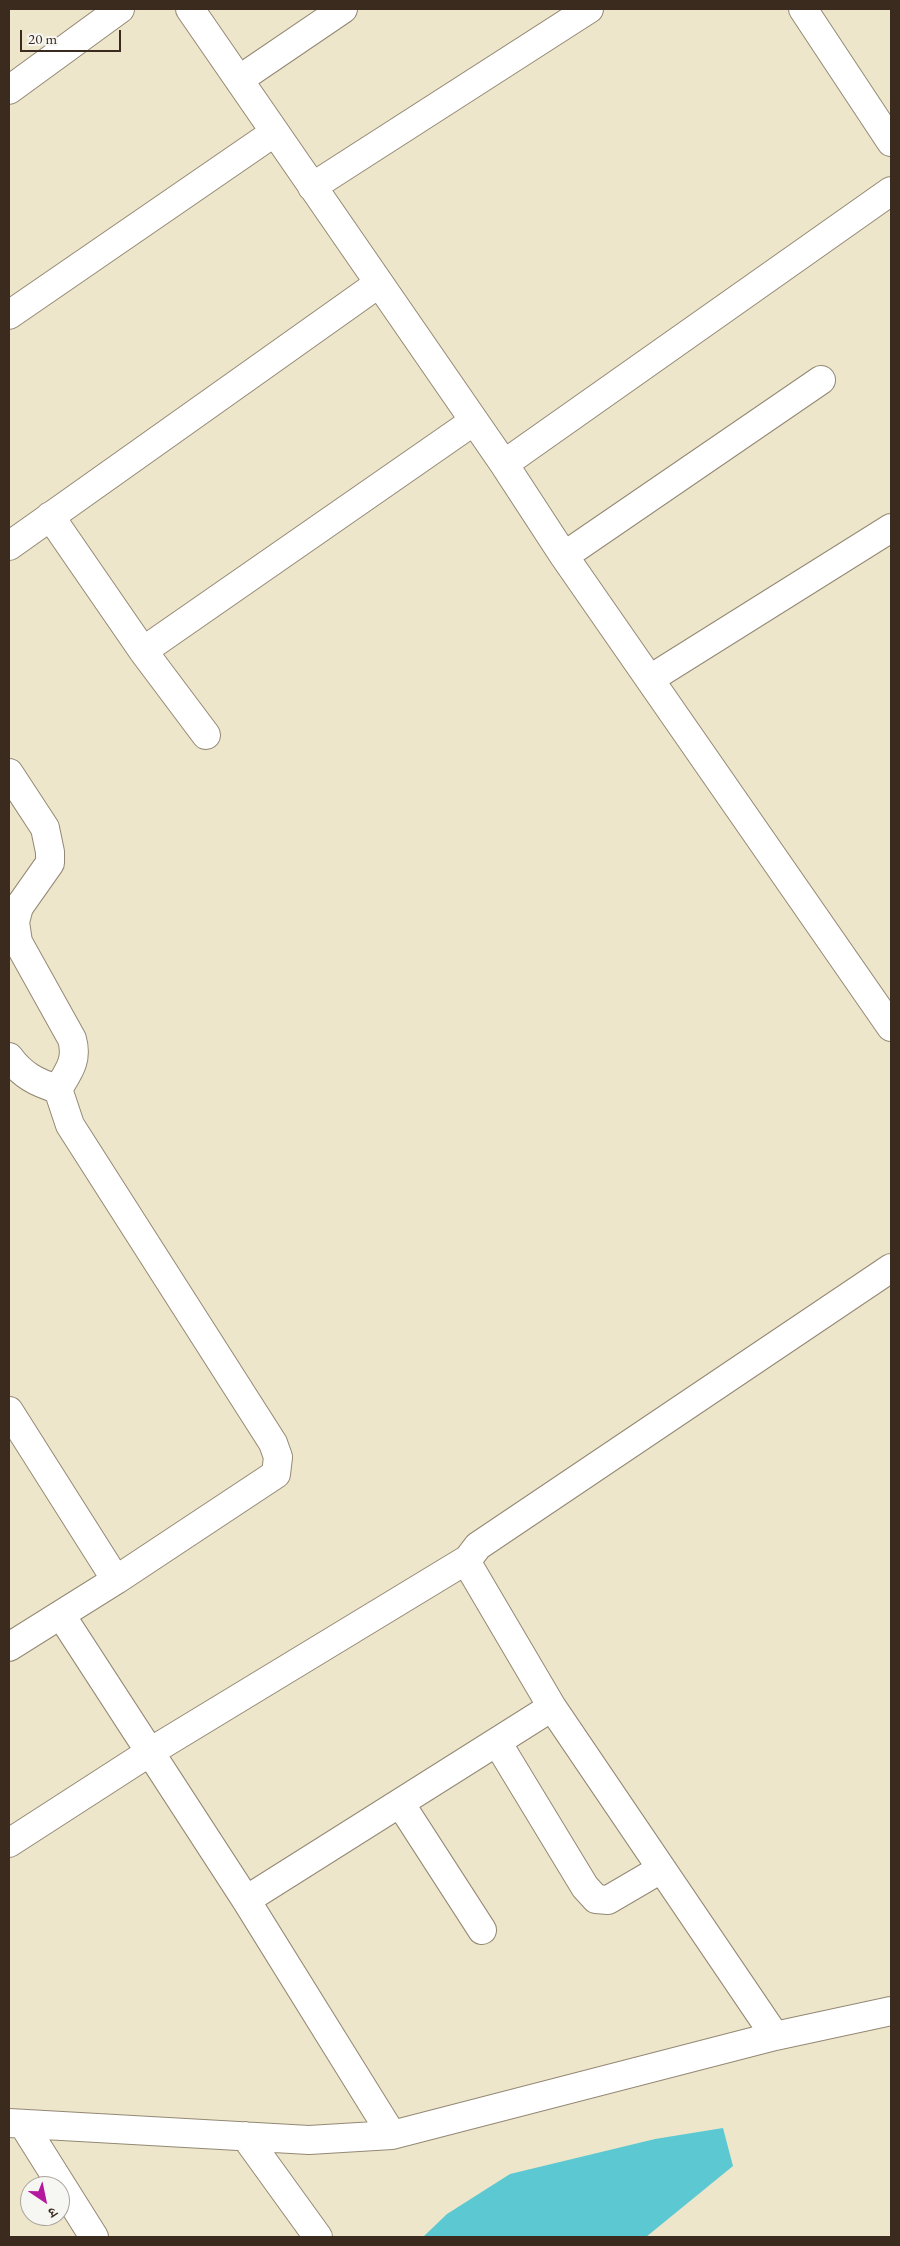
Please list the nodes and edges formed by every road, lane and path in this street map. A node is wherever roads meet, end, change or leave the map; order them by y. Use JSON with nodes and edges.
{"nodes":[{"id":1,"x":120,"y":9,"type":"edge"},
{"id":2,"x":190,"y":9,"type":"edge"},
{"id":3,"x":343,"y":9,"type":"edge"},
{"id":4,"x":589,"y":9,"type":"edge"},
{"id":5,"x":802,"y":9,"type":"edge"},
{"id":6,"x":240,"y":79,"type":"junction"},
{"id":7,"x":9,"y":90,"type":"edge"},
{"id":8,"x":276,"y":132,"type":"junction"},
{"id":9,"x":891,"y":142,"type":"edge"},
{"id":10,"x":312,"y":187,"type":"junction"},
{"id":11,"x":891,"y":191,"type":"edge"},
{"id":12,"x":378,"y":284,"type":"junction"},
{"id":13,"x":9,"y":315,"type":"edge"},
{"id":14,"x":821,"y":380,"type":"dead end"},
{"id":15,"x":474,"y":421,"type":"junction"},
{"id":16,"x":504,"y":464,"type":"junction"},
{"id":17,"x":50,"y":516,"type":"junction"},
{"id":18,"x":891,"y":528,"type":"edge"},
{"id":19,"x":9,"y":546,"type":"edge"},
{"id":20,"x":564,"y":556,"type":"junction"},
{"id":21,"x":143,"y":651,"type":"junction"},
{"id":22,"x":650,"y":679,"type":"junction"},
{"id":23,"x":206,"y":735,"type":"dead end"},
{"id":24,"x":9,"y":772,"type":"edge"},
{"id":25,"x":891,"y":1027,"type":"edge"},
{"id":26,"x":9,"y":1057,"type":"edge"},
{"id":27,"x":58,"y":1089,"type":"junction"},
{"id":28,"x":891,"y":1268,"type":"edge"},
{"id":29,"x":9,"y":1411,"type":"edge"},
{"id":30,"x":468,"y":1559,"type":"junction"},
{"id":31,"x":116,"y":1580,"type":"junction"},
{"id":32,"x":61,"y":1615,"type":"junction"},
{"id":33,"x":9,"y":1647,"type":"edge"},
{"id":34,"x":552,"y":1707,"type":"junction"},
{"id":35,"x":496,"y":1742,"type":"junction"},
{"id":36,"x":150,"y":1752,"type":"junction"},
{"id":37,"x":400,"y":1803,"type":"junction"},
{"id":38,"x":9,"y":1843,"type":"edge"},
{"id":39,"x":661,"y":1869,"type":"junction"},
{"id":40,"x":246,"y":1900,"type":"junction"},
{"id":41,"x":482,"y":1930,"type":"dead end"},
{"id":42,"x":891,"y":2012,"type":"edge"},
{"id":43,"x":775,"y":2036,"type":"junction"},
{"id":44,"x":16,"y":2124,"type":"edge"},
{"id":45,"x":392,"y":2135,"type":"junction"},
{"id":46,"x":245,"y":2136,"type":"junction"},
{"id":47,"x":94,"y":2237,"type":"edge"},
{"id":48,"x":318,"y":2237,"type":"edge"}],
"edges":[{"from":1,"to":7,"type":"street"},
{"from":2,"to":6,"type":"street"},
{"from":3,"to":6,"type":"street"},
{"from":4,"to":10,"type":"street"},
{"from":5,"to":9,"type":"street"},
{"from":6,"to":8,"type":"street"},
{"from":8,"to":10,"type":"street"},
{"from":8,"to":13,"type":"street"},
{"from":10,"to":12,"type":"street"},
{"from":11,"to":16,"type":"street"},
{"from":12,"to":15,"type":"street"},
{"from":12,"to":17,"type":"street"},
{"from":14,"to":20,"type":"street"},
{"from":15,"to":16,"type":"street"},
{"from":15,"to":21,"type":"street"},
{"from":16,"to":20,"type":"street"},
{"from":17,"to":19,"type":"street"},
{"from":17,"to":21,"type":"street"},
{"from":18,"to":22,"type":"street"},
{"from":20,"to":22,"type":"street"},
{"from":21,"to":23,"type":"street"},
{"from":22,"to":25,"type":"street"},
{"from":24,"to":27,"type":"street"},
{"from":26,"to":27,"type":"street"},
{"from":27,"to":31,"type":"street"},
{"from":28,"to":30,"type":"street"},
{"from":29,"to":31,"type":"street"},
{"from":30,"to":34,"type":"street"},
{"from":30,"to":36,"type":"street"},
{"from":31,"to":32,"type":"street"},
{"from":32,"to":33,"type":"street"},
{"from":32,"to":36,"type":"street"},
{"from":34,"to":35,"type":"street"},
{"from":34,"to":39,"type":"street"},
{"from":35,"to":37,"type":"street"},
{"from":35,"to":39,"type":"street"},
{"from":36,"to":38,"type":"street"},
{"from":36,"to":40,"type":"street"},
{"from":37,"to":40,"type":"street"},
{"from":37,"to":41,"type":"street"},
{"from":39,"to":43,"type":"street"},
{"from":40,"to":45,"type":"street"},
{"from":42,"to":43,"type":"street"},
{"from":43,"to":45,"type":"street"},
{"from":44,"to":46,"type":"street"},
{"from":44,"to":47,"type":"street"},
{"from":45,"to":46,"type":"street"},
{"from":46,"to":48,"type":"street"}]}
